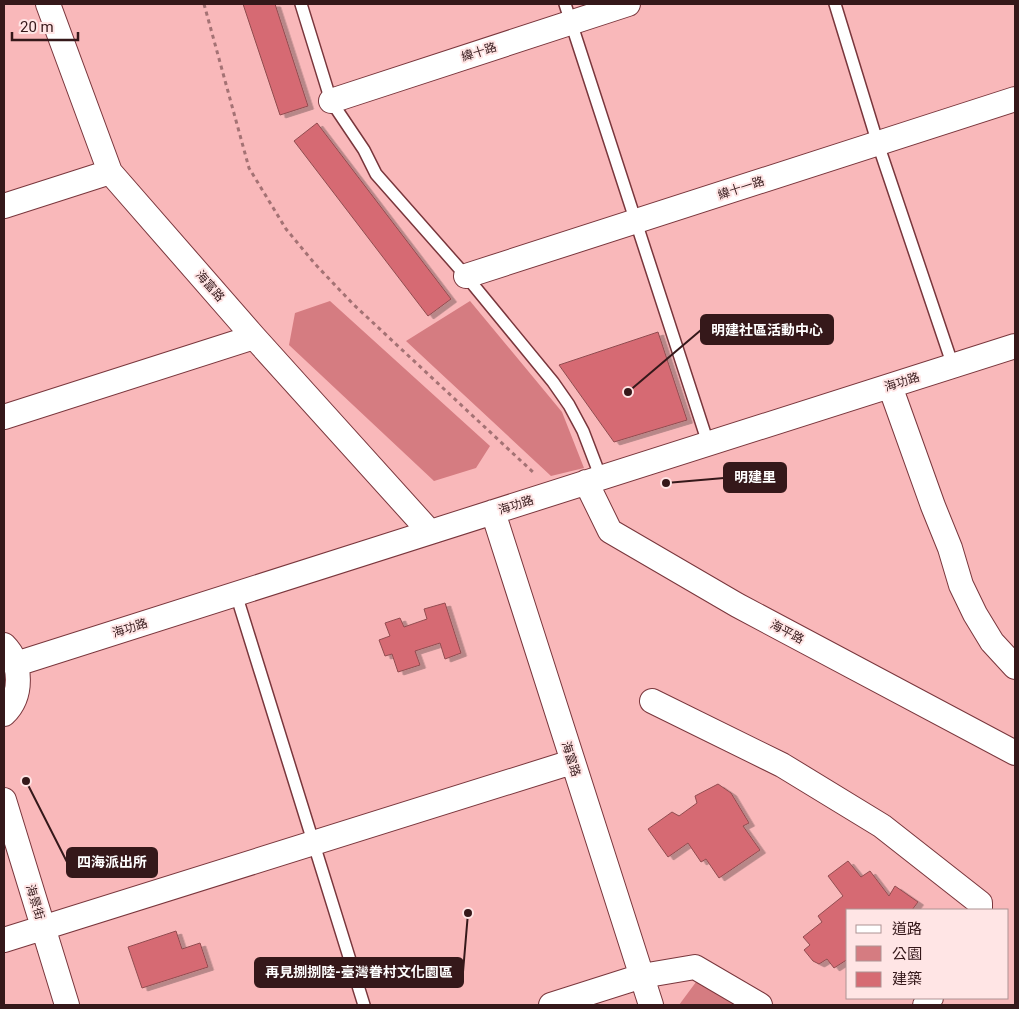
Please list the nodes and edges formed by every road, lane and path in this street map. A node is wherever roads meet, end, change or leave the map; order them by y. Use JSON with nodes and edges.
{"nodes":[{"id":1,"x":48,"y":4,"type":"edge"},
{"id":2,"x":204,"y":4,"type":"edge"},
{"id":3,"x":300,"y":4,"type":"edge"},
{"id":4,"x":628,"y":4,"type":"edge"},
{"id":5,"x":835,"y":4,"type":"edge"},
{"id":6,"x":568,"y":13,"type":"edge"},
{"id":7,"x":1015,"y":99,"type":"edge"},
{"id":8,"x":331,"y":101,"type":"junction"},
{"id":9,"x":878,"y":144,"type":"junction"},
{"id":10,"x":110,"y":172,"type":"junction"},
{"id":11,"x":4,"y":206,"type":"edge"},
{"id":12,"x":637,"y":222,"type":"junction"},
{"id":13,"x":466,"y":276,"type":"junction"},
{"id":14,"x":254,"y":336,"type":"junction"},
{"id":15,"x":1015,"y":346,"type":"edge"},
{"id":16,"x":953,"y":366,"type":"junction"},
{"id":17,"x":890,"y":386,"type":"junction"},
{"id":18,"x":4,"y":417,"type":"edge"},
{"id":19,"x":708,"y":443,"type":"junction"},
{"id":20,"x":594,"y":480,"type":"junction"},
{"id":21,"x":555,"y":492,"type":"junction"},
{"id":22,"x":493,"y":512,"type":"junction"},
{"id":23,"x":430,"y":532,"type":"junction"},
{"id":24,"x":236,"y":594,"type":"junction"},
{"id":25,"x":10,"y":654,"type":"edge"},
{"id":26,"x":1015,"y":667,"type":"edge"},
{"id":27,"x":652,"y":701,"type":"dead end"},
{"id":28,"x":4,"y":714,"type":"edge"},
{"id":29,"x":1015,"y":753,"type":"edge"},
{"id":30,"x":572,"y":762,"type":"junction"},
{"id":31,"x":4,"y":800,"type":"edge"},
{"id":32,"x":312,"y":843,"type":"junction"},
{"id":33,"x":980,"y":909,"type":"edge"},
{"id":34,"x":43,"y":928,"type":"junction"},
{"id":35,"x":4,"y":940,"type":"edge"},
{"id":36,"x":642,"y":976,"type":"junction"},
{"id":37,"x":67,"y":1005,"type":"edge"},
{"id":38,"x":364,"y":1005,"type":"edge"},
{"id":39,"x":551,"y":1005,"type":"edge"},
{"id":40,"x":651,"y":1005,"type":"edge"},
{"id":41,"x":760,"y":1005,"type":"edge"}],
"edges":[{"from":1,"to":10,"type":"street","name":"海富路"},
{"from":2,"to":21,"type":"path"},
{"from":3,"to":8,"type":"lane"},
{"from":4,"to":6,"type":"street","name":"緯十路"},
{"from":5,"to":9,"type":"lane"},
{"from":6,"to":8,"type":"street","name":"緯十路"},
{"from":6,"to":12,"type":"lane"},
{"from":7,"to":9,"type":"street","name":"緯十一路"},
{"from":8,"to":13,"type":"lane"},
{"from":9,"to":12,"type":"street","name":"緯十一路"},
{"from":9,"to":16,"type":"lane"},
{"from":10,"to":11,"type":"street"},
{"from":10,"to":14,"type":"street","name":"海富路"},
{"from":12,"to":13,"type":"street","name":"緯十一路"},
{"from":12,"to":19,"type":"lane"},
{"from":13,"to":20,"type":"lane"},
{"from":14,"to":18,"type":"street"},
{"from":14,"to":23,"type":"street","name":"海富路"},
{"from":15,"to":16,"type":"street","name":"海功路"},
{"from":16,"to":17,"type":"street","name":"海功路"},
{"from":17,"to":19,"type":"street","name":"海功路"},
{"from":17,"to":26,"type":"street"},
{"from":19,"to":20,"type":"street","name":"海功路"},
{"from":20,"to":21,"type":"street","name":"海功路"},
{"from":20,"to":29,"type":"street","name":"海平路"},
{"from":21,"to":22,"type":"street","name":"海功路"},
{"from":22,"to":23,"type":"street","name":"海功路"},
{"from":22,"to":30,"type":"street","name":"海富路"},
{"from":23,"to":24,"type":"street","name":"海功路"},
{"from":24,"to":25,"type":"street","name":"海功路"},
{"from":24,"to":32,"type":"lane"},
{"from":25,"to":28,"type":"street"},
{"from":27,"to":33,"type":"street"},
{"from":30,"to":32,"type":"street"},
{"from":30,"to":36,"type":"street","name":"海富路"},
{"from":31,"to":34,"type":"street","name":"海景街"},
{"from":32,"to":34,"type":"street"},
{"from":32,"to":38,"type":"lane"},
{"from":34,"to":35,"type":"street"},
{"from":34,"to":37,"type":"street","name":"海景街"},
{"from":36,"to":39,"type":"street"},
{"from":36,"to":40,"type":"street","name":"海富路"},
{"from":36,"to":41,"type":"street"}]}
